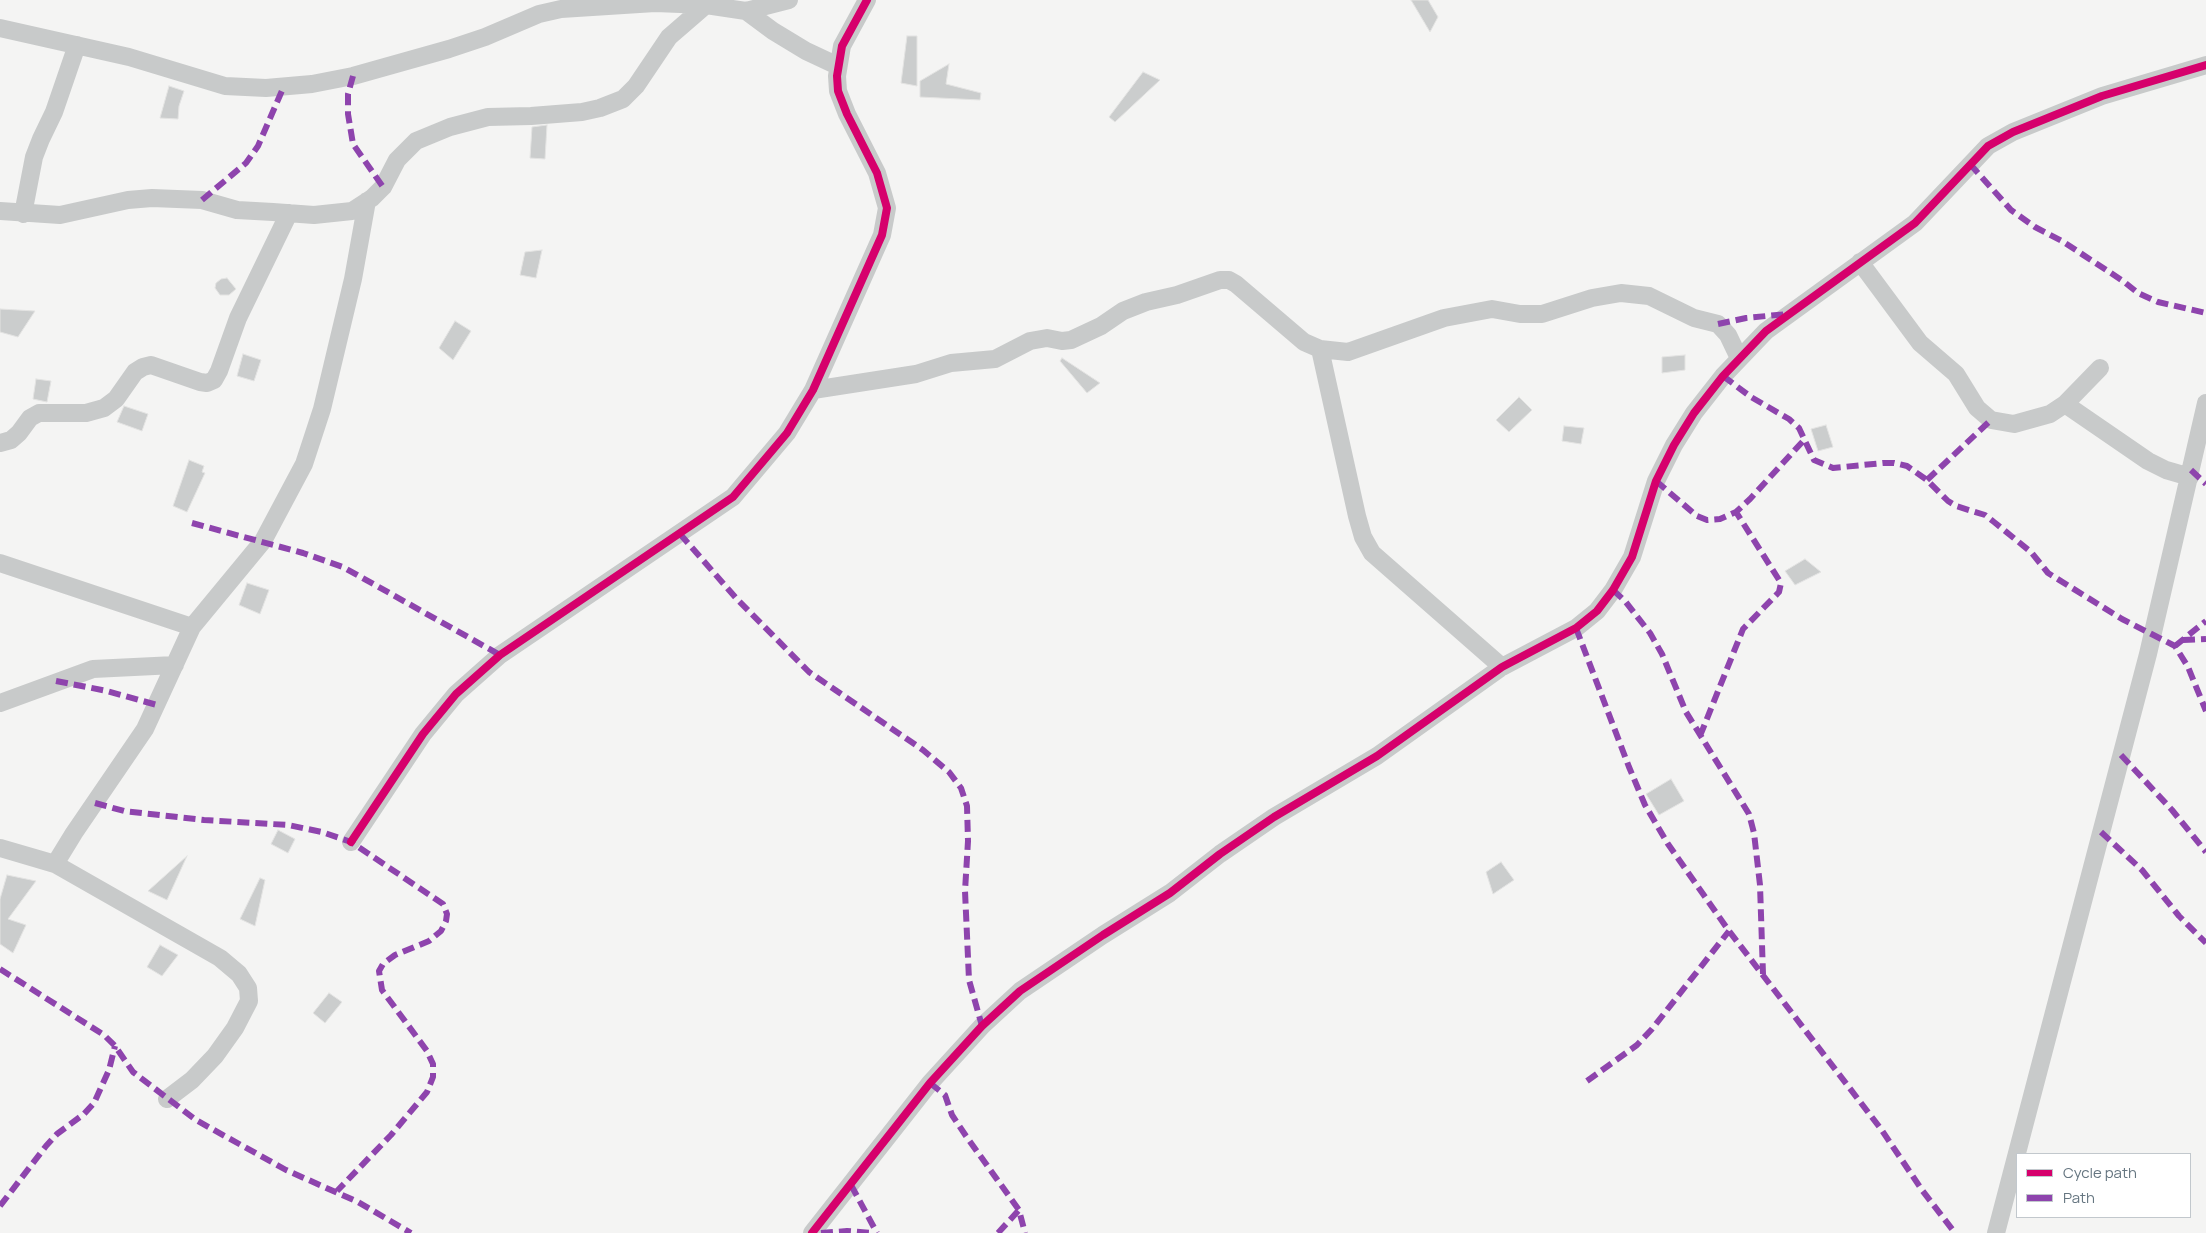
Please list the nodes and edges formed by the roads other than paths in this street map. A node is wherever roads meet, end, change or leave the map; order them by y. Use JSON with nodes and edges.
{"nodes":[{"id":1,"x":790,"y":0,"type":"edge"},
{"id":2,"x":867,"y":0,"type":"edge"},
{"id":3,"x":655,"y":1,"type":"edge"},
{"id":4,"x":706,"y":6,"type":"junction"},
{"id":5,"x":746,"y":11,"type":"junction"},
{"id":6,"x":0,"y":28,"type":"edge"},
{"id":7,"x":76,"y":45,"type":"junction"},
{"id":8,"x":2206,"y":65,"type":"edge"},
{"id":9,"x":838,"y":66,"type":"junction"},
{"id":10,"x":367,"y":201,"type":"junction"},
{"id":11,"x":0,"y":211,"type":"edge"},
{"id":12,"x":289,"y":213,"type":"junction"},
{"id":13,"x":22,"y":214,"type":"junction"},
{"id":14,"x":1860,"y":262,"type":"junction"},
{"id":15,"x":1320,"y":350,"type":"junction"},
{"id":16,"x":1739,"y":358,"type":"junction"},
{"id":17,"x":2100,"y":368,"type":"dead end"},
{"id":18,"x":813,"y":390,"type":"junction"},
{"id":19,"x":2065,"y":404,"type":"junction"},
{"id":20,"x":2206,"y":404,"type":"edge"},
{"id":21,"x":0,"y":443,"type":"edge"},
{"id":22,"x":2190,"y":477,"type":"junction"},
{"id":23,"x":0,"y":563,"type":"edge"},
{"id":24,"x":192,"y":627,"type":"junction"},
{"id":25,"x":175,"y":666,"type":"junction"},
{"id":26,"x":1502,"y":667,"type":"junction"},
{"id":27,"x":0,"y":703,"type":"edge"},
{"id":28,"x":350,"y":842,"type":"dead end"},
{"id":29,"x":0,"y":848,"type":"edge"},
{"id":30,"x":56,"y":864,"type":"junction"},
{"id":31,"x":167,"y":1100,"type":"dead end"},
{"id":32,"x":2017,"y":1153,"type":"edge"},
{"id":33,"x":2016,"y":1157,"type":"edge"},
{"id":34,"x":812,"y":1233,"type":"edge"},
{"id":35,"x":1996,"y":1233,"type":"edge"}],
"edges":[{"from":1,"to":5,"type":"street"},
{"from":2,"to":9,"type":"street"},
{"from":3,"to":4,"type":"street"},
{"from":3,"to":7,"type":"street"},
{"from":4,"to":5,"type":"street"},
{"from":4,"to":10,"type":"street"},
{"from":5,"to":9,"type":"street"},
{"from":6,"to":7,"type":"street"},
{"from":7,"to":13,"type":"street"},
{"from":8,"to":14,"type":"street"},
{"from":9,"to":18,"type":"street"},
{"from":10,"to":12,"type":"street"},
{"from":10,"to":24,"type":"street"},
{"from":11,"to":13,"type":"street"},
{"from":12,"to":13,"type":"street"},
{"from":12,"to":21,"type":"street"},
{"from":14,"to":16,"type":"street"},
{"from":14,"to":19,"type":"street"},
{"from":15,"to":16,"type":"street"},
{"from":15,"to":18,"type":"street"},
{"from":15,"to":26,"type":"street"},
{"from":16,"to":26,"type":"street"},
{"from":17,"to":19,"type":"street"},
{"from":18,"to":28,"type":"street"},
{"from":19,"to":22,"type":"street"},
{"from":20,"to":22,"type":"street"},
{"from":22,"to":32,"type":"street"},
{"from":23,"to":24,"type":"street"},
{"from":24,"to":25,"type":"street"},
{"from":25,"to":27,"type":"street"},
{"from":25,"to":30,"type":"street"},
{"from":26,"to":34,"type":"street"},
{"from":29,"to":30,"type":"street"},
{"from":30,"to":31,"type":"street"},
{"from":33,"to":35,"type":"street"}]}
